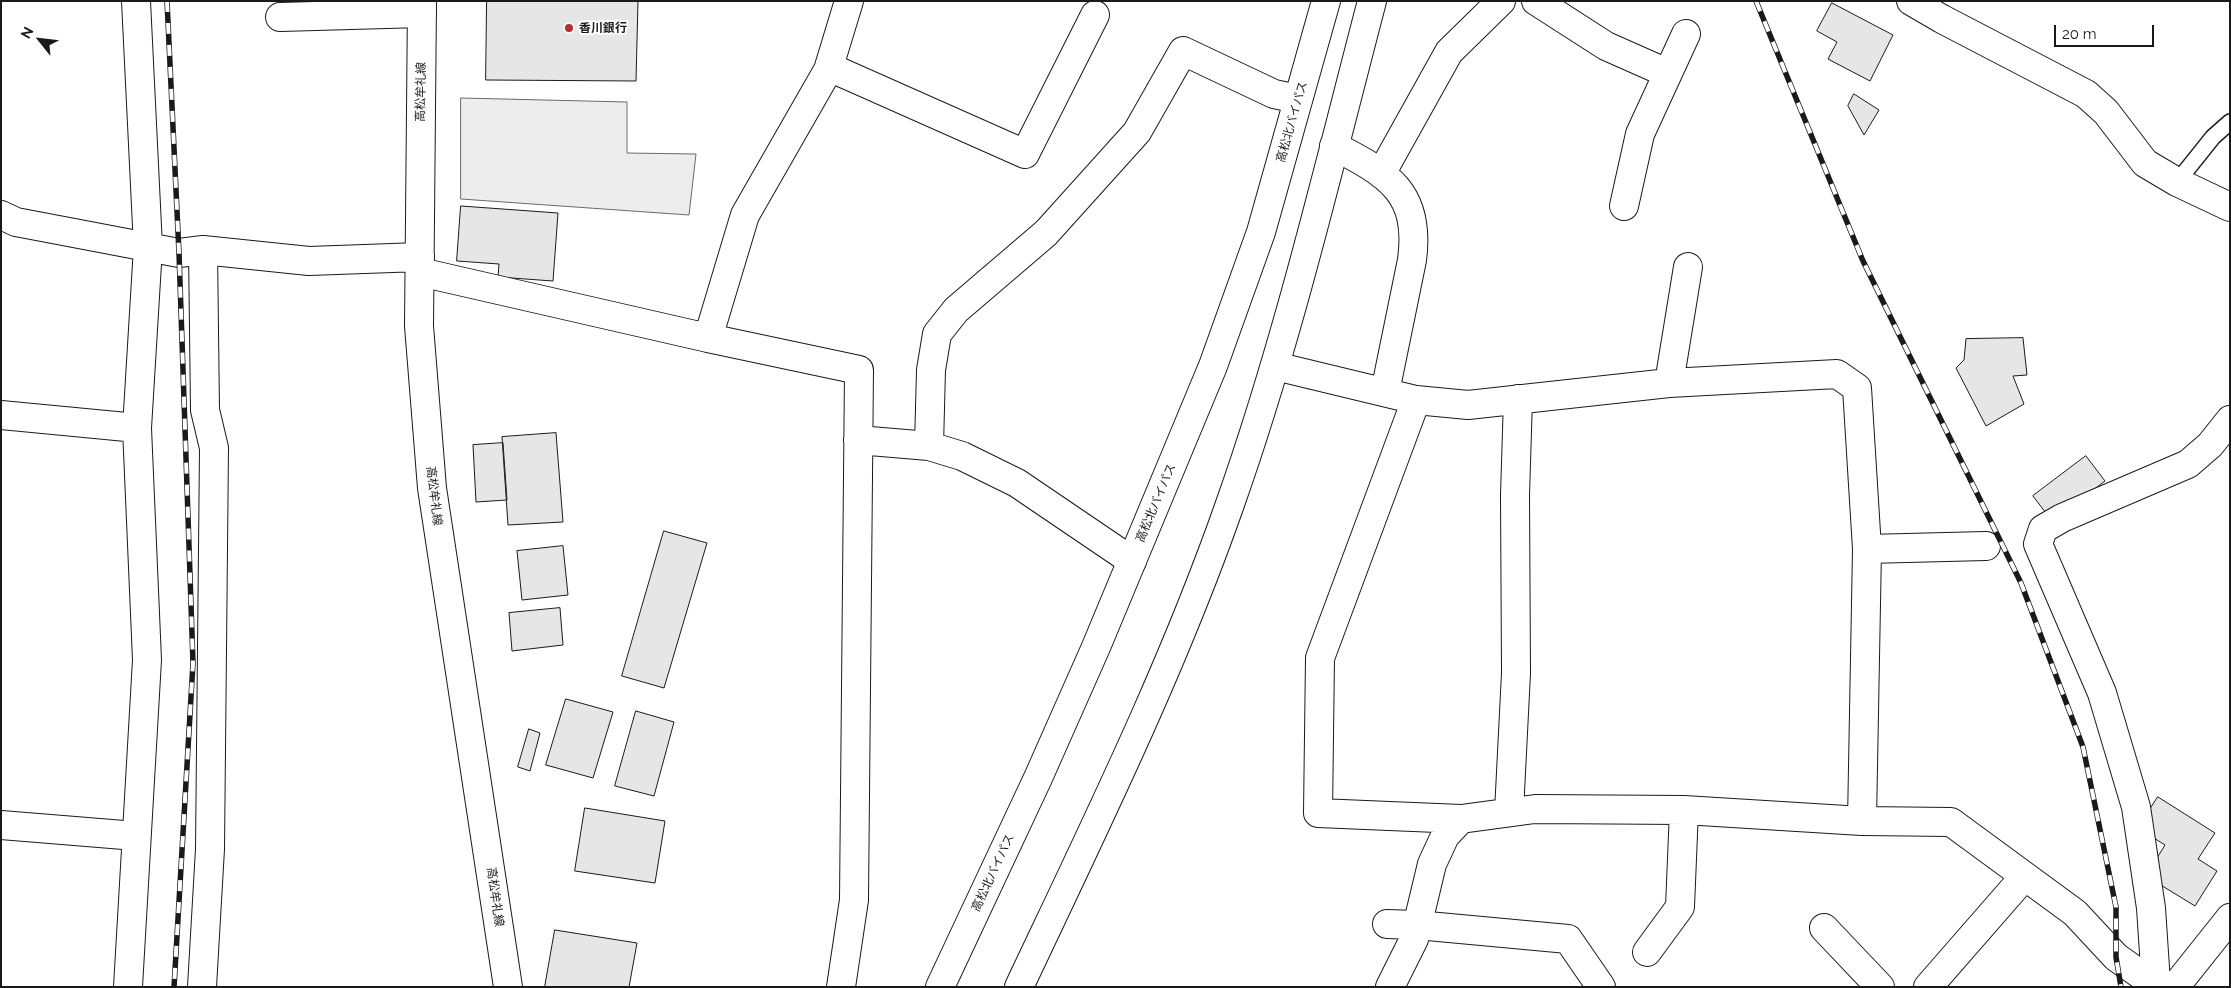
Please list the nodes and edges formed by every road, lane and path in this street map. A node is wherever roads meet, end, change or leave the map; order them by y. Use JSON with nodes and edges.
{"nodes":[{"id":1,"x":136,"y":1,"type":"edge"},
{"id":2,"x":849,"y":1,"type":"edge"},
{"id":3,"x":1326,"y":1,"type":"edge"},
{"id":4,"x":1372,"y":1,"type":"edge"},
{"id":5,"x":1501,"y":1,"type":"edge"},
{"id":6,"x":1536,"y":1,"type":"edge"},
{"id":7,"x":1911,"y":1,"type":"edge"},
{"id":8,"x":422,"y":7,"type":"edge"},
{"id":9,"x":1096,"y":15,"type":"dead end"},
{"id":10,"x":280,"y":17,"type":"dead end"},
{"id":11,"x":1686,"y":34,"type":"dead end"},
{"id":12,"x":829,"y":67,"type":"junction"},
{"id":13,"x":1667,"y":73,"type":"junction"},
{"id":14,"x":1298,"y":100,"type":"junction"},
{"id":15,"x":2230,"y":122,"type":"edge"},
{"id":16,"x":1334,"y":146,"type":"junction"},
{"id":17,"x":1381,"y":174,"type":"junction"},
{"id":18,"x":2177,"y":182,"type":"junction"},
{"id":19,"x":1624,"y":206,"type":"dead end"},
{"id":20,"x":2230,"y":207,"type":"edge"},
{"id":21,"x":1,"y":215,"type":"edge"},
{"id":22,"x":148,"y":248,"type":"junction"},
{"id":23,"x":203,"y":250,"type":"junction"},
{"id":24,"x":420,"y":265,"type":"junction"},
{"id":25,"x":1688,"y":266,"type":"dead end"},
{"id":26,"x":708,"y":338,"type":"junction"},
{"id":27,"x":1275,"y":366,"type":"junction"},
{"id":28,"x":1669,"y":384,"type":"junction"},
{"id":29,"x":1385,"y":392,"type":"junction"},
{"id":30,"x":1518,"y":399,"type":"junction"},
{"id":31,"x":1416,"y":400,"type":"junction"},
{"id":32,"x":1,"y":415,"type":"edge"},
{"id":33,"x":2230,"y":420,"type":"edge"},
{"id":34,"x":137,"y":428,"type":"junction"},
{"id":35,"x":858,"y":440,"type":"junction"},
{"id":36,"x":929,"y":446,"type":"junction"},
{"id":37,"x":1986,"y":546,"type":"dead end"},
{"id":38,"x":1867,"y":549,"type":"junction"},
{"id":39,"x":1132,"y":562,"type":"junction"},
{"id":40,"x":1684,"y":810,"type":"junction"},
{"id":41,"x":1509,"y":812,"type":"junction"},
{"id":42,"x":1461,"y":819,"type":"junction"},
{"id":43,"x":1862,"y":820,"type":"junction"},
{"id":44,"x":1,"y":825,"type":"edge"},
{"id":45,"x":136,"y":836,"type":"junction"},
{"id":46,"x":2024,"y":877,"type":"junction"},
{"id":47,"x":2230,"y":918,"type":"edge"},
{"id":48,"x":1387,"y":924,"type":"dead end"},
{"id":49,"x":1417,"y":925,"type":"junction"},
{"id":50,"x":1824,"y":928,"type":"dead end"},
{"id":51,"x":1647,"y":952,"type":"dead end"},
{"id":52,"x":2163,"y":986,"type":"edge"},
{"id":53,"x":128,"y":987,"type":"edge"},
{"id":54,"x":202,"y":987,"type":"edge"},
{"id":55,"x":508,"y":987,"type":"edge"},
{"id":56,"x":842,"y":987,"type":"edge"},
{"id":57,"x":940,"y":987,"type":"edge"},
{"id":58,"x":1019,"y":987,"type":"edge"},
{"id":59,"x":1390,"y":987,"type":"edge"},
{"id":60,"x":1601,"y":987,"type":"edge"},
{"id":61,"x":1880,"y":987,"type":"edge"},
{"id":62,"x":1928,"y":987,"type":"edge"}],
"edges":[{"from":1,"to":22,"type":"main road"},
{"from":2,"to":12,"type":"main road"},
{"from":3,"to":14,"type":"main road","name":"高松北バイパス"},
{"from":4,"to":16,"type":"main road"},
{"from":5,"to":17,"type":"main road"},
{"from":6,"to":13,"type":"main road"},
{"from":7,"to":18,"type":"main road"},
{"from":8,"to":10,"type":"main road"},
{"from":8,"to":24,"type":"main road","name":"高松牟礼線"},
{"from":9,"to":12,"type":"main road"},
{"from":11,"to":13,"type":"main road"},
{"from":12,"to":26,"type":"main road"},
{"from":13,"to":19,"type":"main road"},
{"from":14,"to":36,"type":"main road"},
{"from":14,"to":39,"type":"main road","name":"高松北バイパス"},
{"from":15,"to":18,"type":"lane"},
{"from":16,"to":17,"type":"main road"},
{"from":16,"to":27,"type":"main road"},
{"from":17,"to":29,"type":"main road"},
{"from":18,"to":20,"type":"main road"},
{"from":21,"to":22,"type":"main road"},
{"from":22,"to":23,"type":"main road"},
{"from":22,"to":34,"type":"main road"},
{"from":23,"to":24,"type":"main road"},
{"from":23,"to":54,"type":"main road"},
{"from":24,"to":26,"type":"main road"},
{"from":24,"to":55,"type":"main road","name":"高松牟礼線"},
{"from":25,"to":28,"type":"main road"},
{"from":26,"to":35,"type":"main road"},
{"from":27,"to":29,"type":"main road"},
{"from":27,"to":58,"type":"main road"},
{"from":28,"to":30,"type":"main road"},
{"from":28,"to":38,"type":"main road"},
{"from":29,"to":31,"type":"main road"},
{"from":30,"to":31,"type":"main road"},
{"from":30,"to":41,"type":"main road"},
{"from":31,"to":42,"type":"main road"},
{"from":32,"to":34,"type":"main road"},
{"from":33,"to":52,"type":"main road"},
{"from":34,"to":45,"type":"main road"},
{"from":35,"to":36,"type":"main road"},
{"from":35,"to":56,"type":"main road"},
{"from":36,"to":39,"type":"main road"},
{"from":37,"to":38,"type":"main road"},
{"from":38,"to":43,"type":"main road"},
{"from":39,"to":57,"type":"main road","name":"高松北バイパス"},
{"from":40,"to":41,"type":"main road"},
{"from":40,"to":43,"type":"main road"},
{"from":40,"to":51,"type":"main road"},
{"from":41,"to":42,"type":"main road"},
{"from":42,"to":49,"type":"main road"},
{"from":43,"to":46,"type":"main road"},
{"from":44,"to":45,"type":"main road"},
{"from":45,"to":53,"type":"main road"},
{"from":46,"to":52,"type":"main road"},
{"from":46,"to":62,"type":"main road"},
{"from":47,"to":52,"type":"main road"},
{"from":48,"to":49,"type":"main road"},
{"from":49,"to":59,"type":"main road"},
{"from":49,"to":60,"type":"main road"},
{"from":50,"to":61,"type":"main road"}]}
